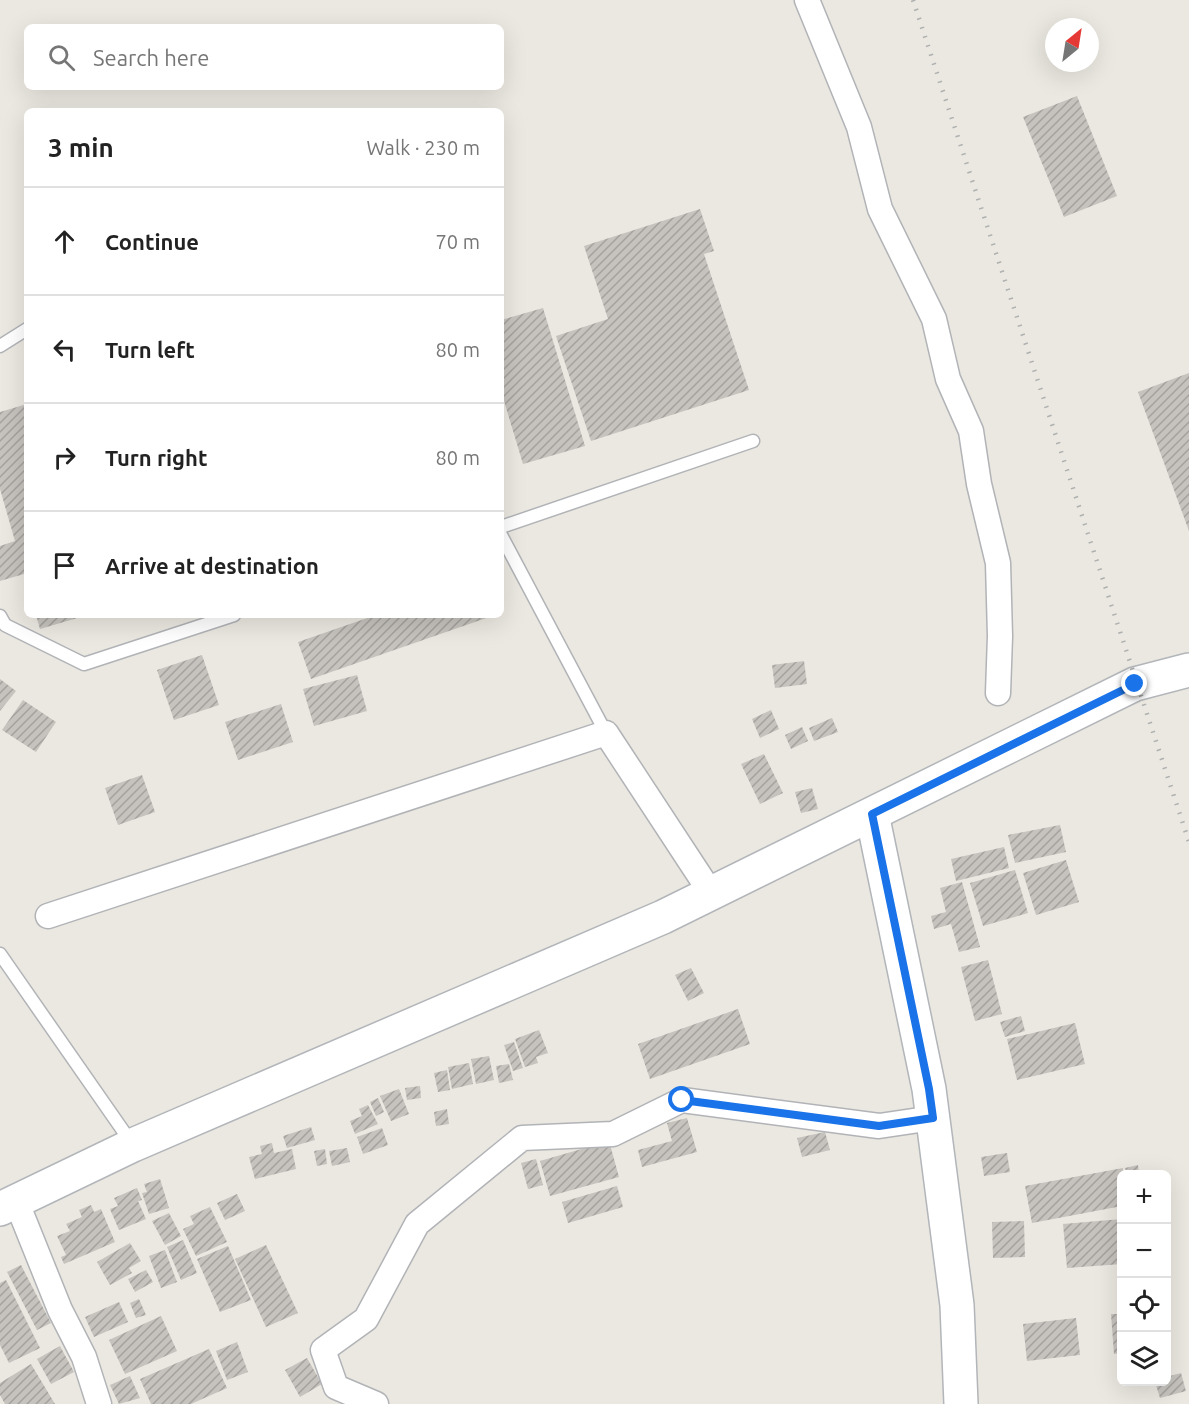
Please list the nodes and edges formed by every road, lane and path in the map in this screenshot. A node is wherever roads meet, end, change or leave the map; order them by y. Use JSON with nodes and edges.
{"nodes":[{"id":1,"x":807,"y":0,"type":"edge"},
{"id":2,"x":24,"y":331,"type":"edge"},
{"id":3,"x":0,"y":346,"type":"edge"},
{"id":4,"x":753,"y":441,"type":"dead end"},
{"id":5,"x":504,"y":526,"type":"edge"},
{"id":6,"x":504,"y":541,"type":"edge"},
{"id":7,"x":0,"y":616,"type":"edge"},
{"id":8,"x":225,"y":618,"type":"edge"},
{"id":9,"x":1189,"y":670,"type":"edge"},
{"id":10,"x":998,"y":693,"type":"dead end"},
{"id":11,"x":606,"y":733,"type":"junction"},
{"id":12,"x":872,"y":814,"type":"junction"},
{"id":13,"x":711,"y":893,"type":"junction"},
{"id":14,"x":48,"y":916,"type":"dead end"},
{"id":15,"x":0,"y":954,"type":"edge"},
{"id":16,"x":933,"y":1118,"type":"junction"},
{"id":17,"x":133,"y":1145,"type":"junction"},
{"id":18,"x":9,"y":1206,"type":"edge"},
{"id":19,"x":99,"y":1404,"type":"edge"},
{"id":20,"x":376,"y":1404,"type":"edge"},
{"id":21,"x":961,"y":1404,"type":"edge"}],
"edges":[{"from":1,"to":10,"type":"street"},
{"from":2,"to":3,"type":"lane"},
{"from":4,"to":5,"type":"lane"},
{"from":6,"to":11,"type":"lane"},
{"from":7,"to":8,"type":"lane"},
{"from":9,"to":12,"type":"main road"},
{"from":11,"to":13,"type":"street"},
{"from":11,"to":14,"type":"street"},
{"from":12,"to":13,"type":"main road"},
{"from":12,"to":16,"type":"main road"},
{"from":13,"to":17,"type":"main road"},
{"from":15,"to":17,"type":"lane"},
{"from":16,"to":20,"type":"street"},
{"from":16,"to":21,"type":"main road"},
{"from":17,"to":18,"type":"main road"},
{"from":18,"to":19,"type":"street"}]}
